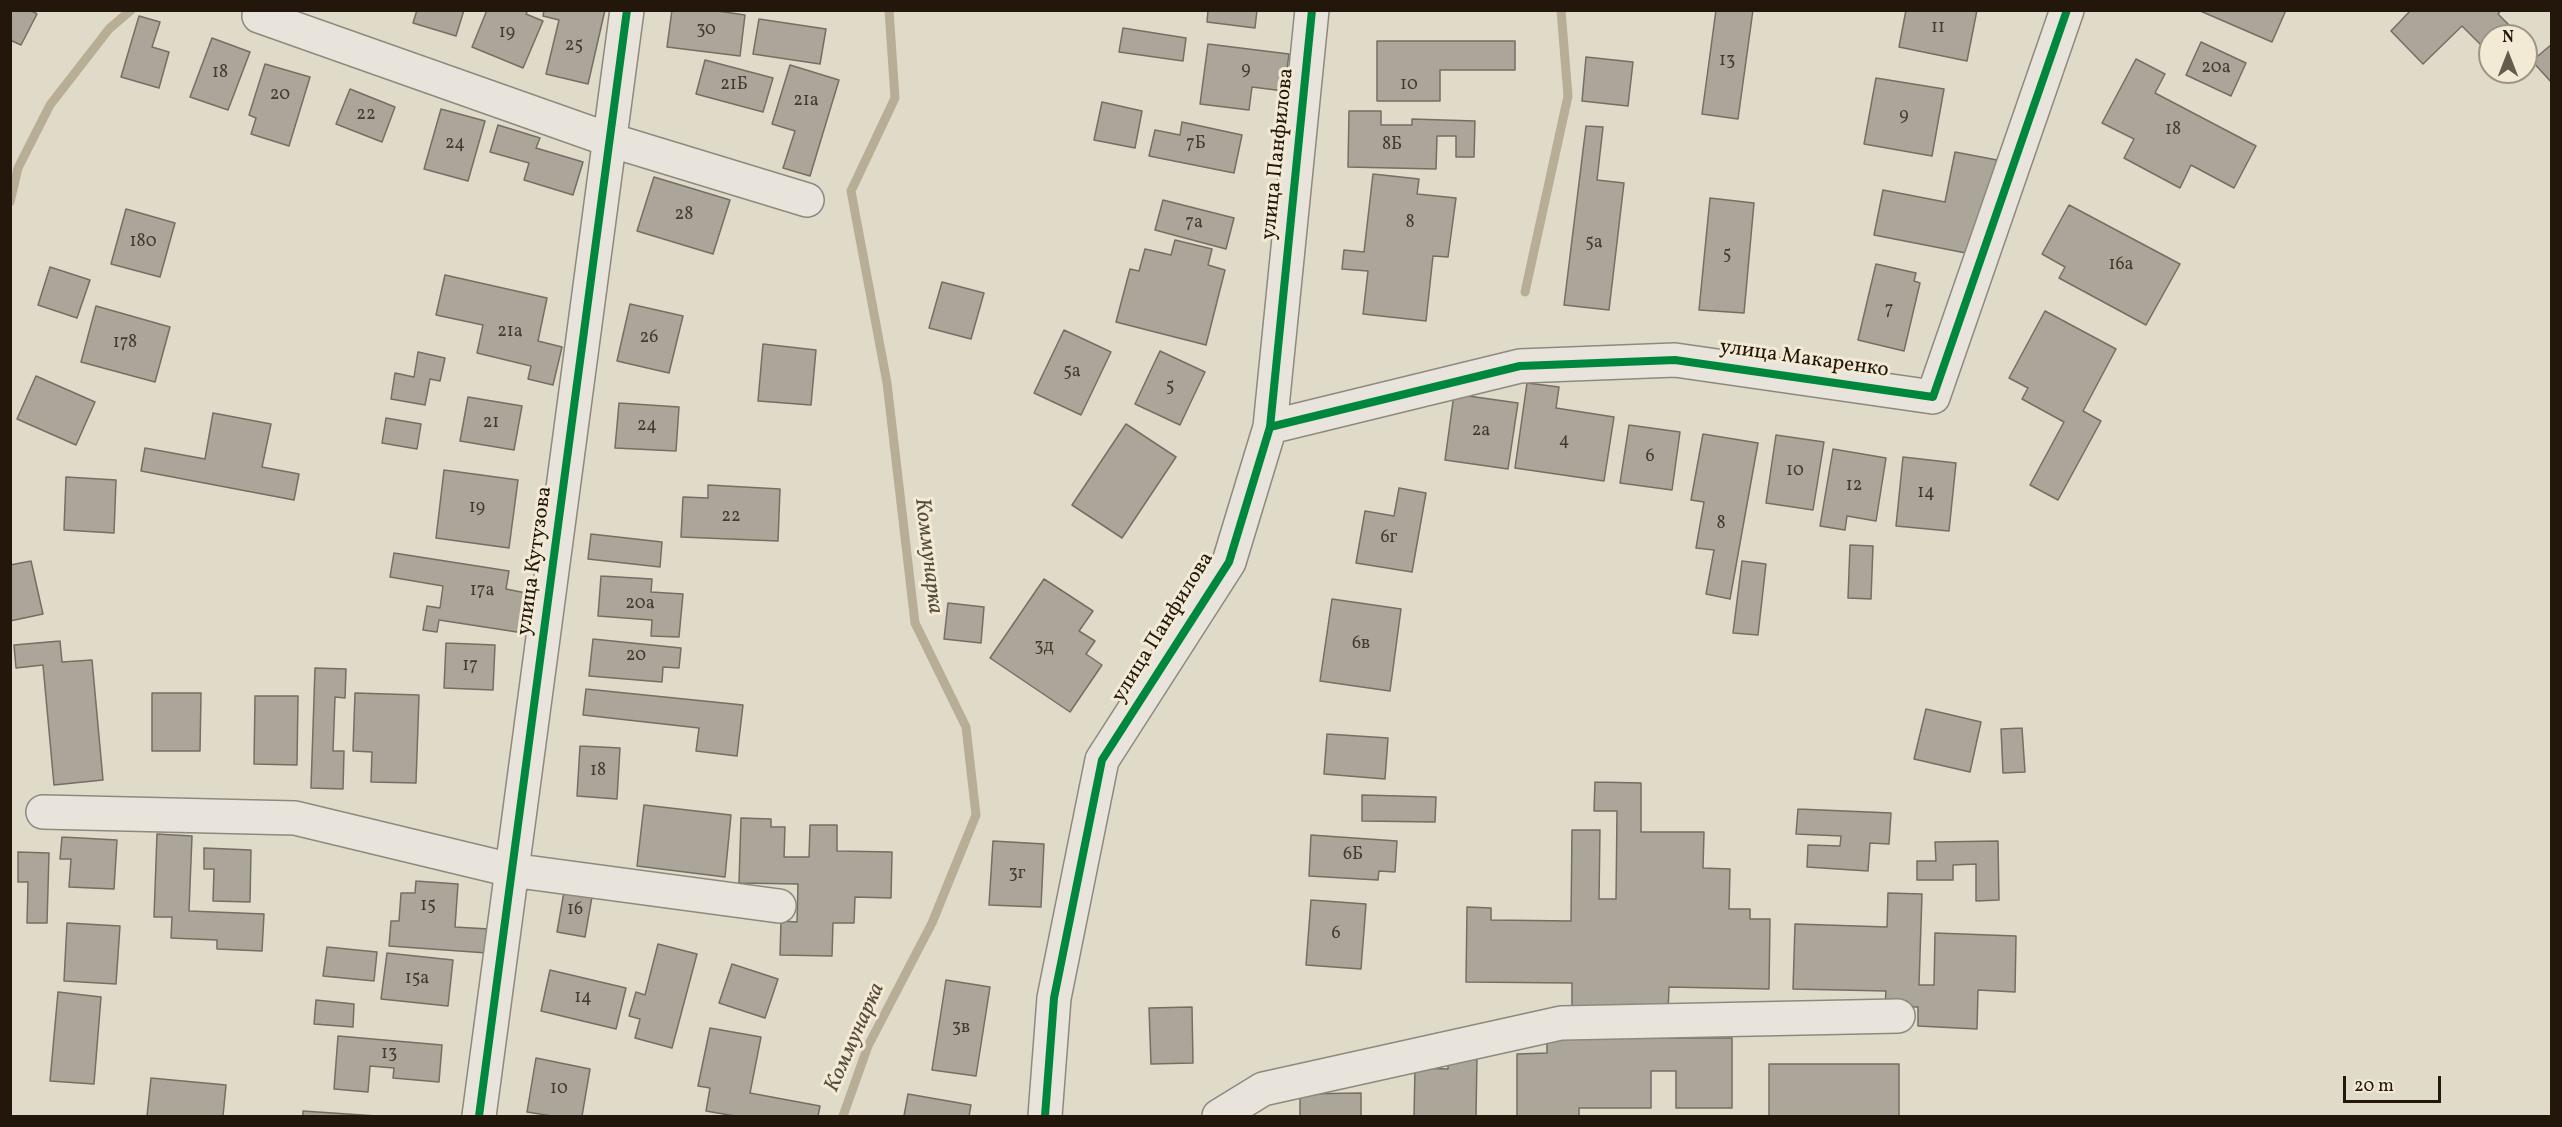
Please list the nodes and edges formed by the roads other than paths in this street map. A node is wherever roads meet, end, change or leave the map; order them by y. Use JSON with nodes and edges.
{"nodes":[{"id":1,"x":627,"y":10,"type":"edge"},
{"id":2,"x":1312,"y":10,"type":"edge"},
{"id":3,"x":2067,"y":10,"type":"edge"},
{"id":4,"x":259,"y":16,"type":"dead end"},
{"id":5,"x":610,"y":140,"type":"junction"},
{"id":6,"x":807,"y":200,"type":"dead end"},
{"id":7,"x":1269,"y":427,"type":"junction"},
{"id":8,"x":43,"y":812,"type":"dead end"},
{"id":9,"x":511,"y":870,"type":"junction"},
{"id":10,"x":778,"y":906,"type":"dead end"},
{"id":11,"x":1898,"y":1016,"type":"dead end"},
{"id":12,"x":479,"y":1116,"type":"edge"},
{"id":13,"x":1044,"y":1116,"type":"edge"},
{"id":14,"x":1219,"y":1116,"type":"edge"}],
"edges":[{"from":1,"to":5,"type":"street","name":"улица Кутузова"},
{"from":2,"to":7,"type":"street","name":"улица Панфилова"},
{"from":3,"to":7,"type":"street","name":"улица Макаренко"},
{"from":4,"to":5,"type":"street"},
{"from":5,"to":6,"type":"street"},
{"from":5,"to":9,"type":"street","name":"улица Кутузова"},
{"from":7,"to":13,"type":"street","name":"улица Панфилова"},
{"from":8,"to":9,"type":"street"},
{"from":9,"to":10,"type":"street"},
{"from":9,"to":12,"type":"street","name":"улица Кутузова"},
{"from":11,"to":14,"type":"street"}]}
